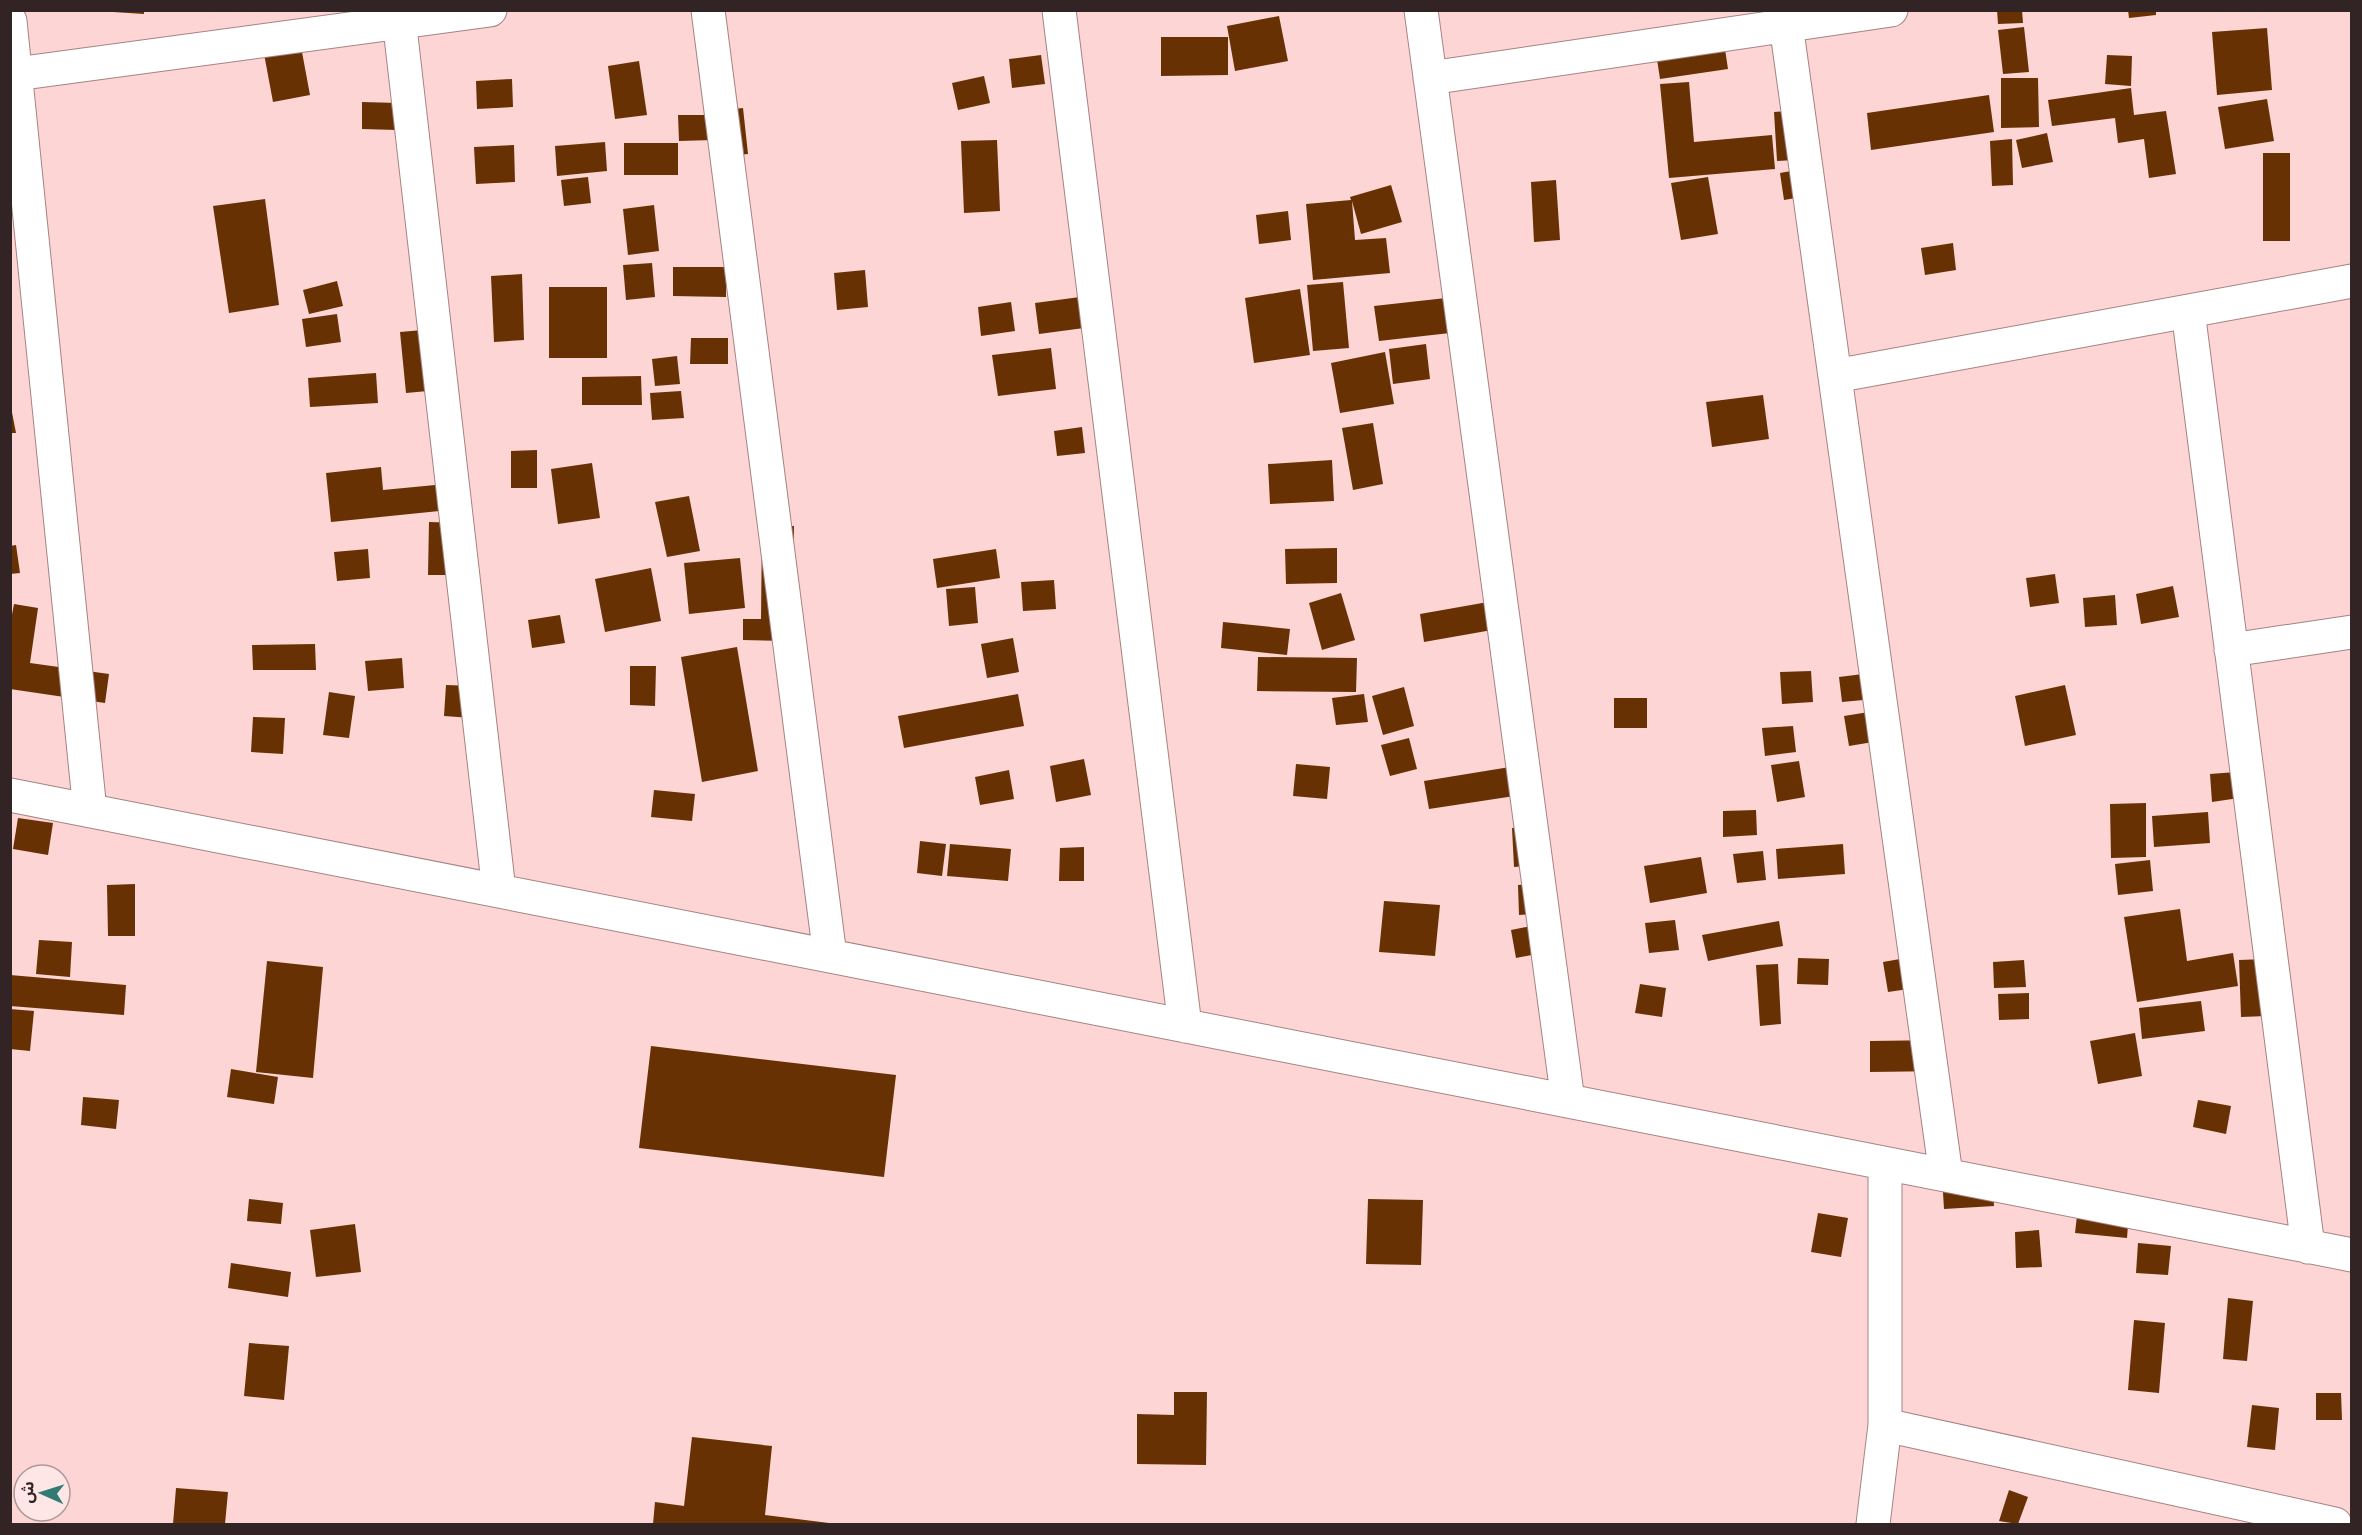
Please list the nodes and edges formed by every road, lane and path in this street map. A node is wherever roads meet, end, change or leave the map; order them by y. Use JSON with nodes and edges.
{"nodes":[{"id":1,"x":490,"y":10,"type":"edge"},
{"id":2,"x":708,"y":10,"type":"edge"},
{"id":3,"x":1059,"y":10,"type":"edge"},
{"id":4,"x":1421,"y":10,"type":"edge"},
{"id":5,"x":1891,"y":10,"type":"edge"},
{"id":6,"x":399,"y":16,"type":"edge"},
{"id":7,"x":1785,"y":18,"type":"edge"},
{"id":8,"x":10,"y":21,"type":"edge"},
{"id":9,"x":16,"y":74,"type":"junction"},
{"id":10,"x":1430,"y":78,"type":"junction"},
{"id":11,"x":2352,"y":281,"type":"edge"},
{"id":12,"x":2188,"y":311,"type":"junction"},
{"id":13,"x":1835,"y":376,"type":"junction"},
{"id":14,"x":2352,"y":632,"type":"edge"},
{"id":15,"x":2231,"y":650,"type":"junction"},
{"id":16,"x":10,"y":795,"type":"edge"},
{"id":17,"x":90,"y":811,"type":"junction"},
{"id":18,"x":499,"y":891,"type":"junction"},
{"id":19,"x":830,"y":956,"type":"junction"},
{"id":20,"x":1185,"y":1026,"type":"junction"},
{"id":21,"x":1568,"y":1101,"type":"junction"},
{"id":22,"x":1885,"y":1164,"type":"junction"},
{"id":23,"x":1946,"y":1175,"type":"junction"},
{"id":24,"x":2308,"y":1246,"type":"junction"},
{"id":25,"x":2352,"y":1255,"type":"edge"},
{"id":26,"x":1885,"y":1425,"type":"junction"},
{"id":27,"x":1873,"y":1524,"type":"edge"},
{"id":28,"x":2335,"y":1524,"type":"edge"}],
"edges":[{"from":1,"to":6,"type":"street"},
{"from":2,"to":19,"type":"street"},
{"from":3,"to":20,"type":"street"},
{"from":4,"to":10,"type":"street"},
{"from":5,"to":7,"type":"street"},
{"from":6,"to":9,"type":"street"},
{"from":6,"to":18,"type":"street"},
{"from":7,"to":10,"type":"street"},
{"from":7,"to":13,"type":"street"},
{"from":8,"to":9,"type":"street"},
{"from":9,"to":17,"type":"street"},
{"from":10,"to":21,"type":"street"},
{"from":11,"to":12,"type":"street"},
{"from":12,"to":13,"type":"street"},
{"from":12,"to":15,"type":"street"},
{"from":13,"to":23,"type":"street"},
{"from":14,"to":15,"type":"street"},
{"from":15,"to":24,"type":"street"},
{"from":16,"to":17,"type":"street"},
{"from":17,"to":18,"type":"street"},
{"from":18,"to":19,"type":"street"},
{"from":19,"to":20,"type":"street"},
{"from":20,"to":21,"type":"street"},
{"from":21,"to":22,"type":"street"},
{"from":22,"to":23,"type":"street"},
{"from":22,"to":26,"type":"street"},
{"from":23,"to":24,"type":"street"},
{"from":24,"to":25,"type":"street"},
{"from":26,"to":27,"type":"street"},
{"from":26,"to":28,"type":"street"}]}
